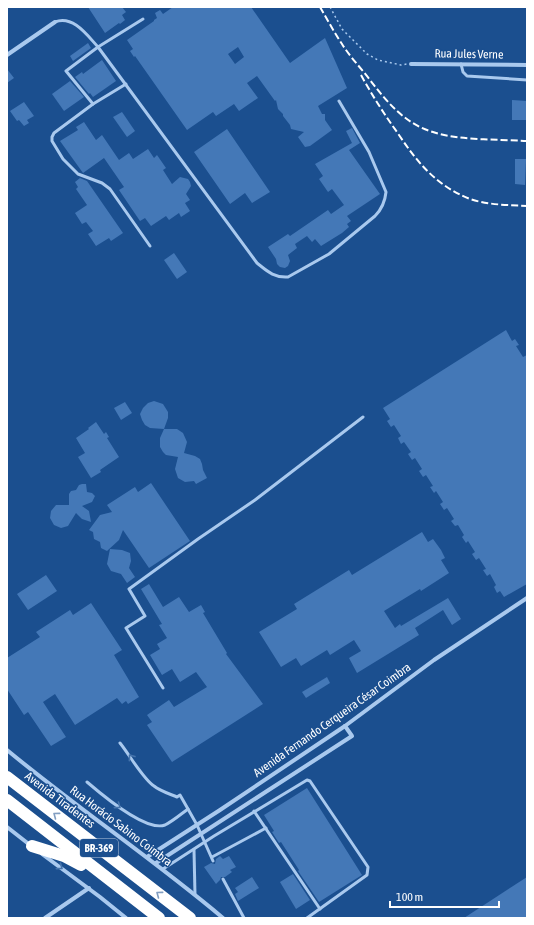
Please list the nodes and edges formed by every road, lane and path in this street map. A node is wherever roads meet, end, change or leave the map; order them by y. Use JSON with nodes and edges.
{"nodes":[{"id":1,"x":330,"y":7,"type":"edge"},
{"id":2,"x":143,"y":19,"type":"dead end"},
{"id":3,"x":55,"y":22,"type":"joint"},
{"id":4,"x":98,"y":47,"type":"junction"},
{"id":5,"x":7,"y":55,"type":"edge"},
{"id":6,"x":411,"y":64,"type":"joint"},
{"id":7,"x":461,"y":64,"type":"junction"},
{"id":8,"x":527,"y":65,"type":"edge"},
{"id":9,"x":527,"y":80,"type":"edge"},
{"id":10,"x":126,"y":84,"type":"junction"},
{"id":11,"x":339,"y":101,"type":"dead end"},
{"id":12,"x":93,"y":104,"type":"junction"},
{"id":13,"x":150,"y":246,"type":"dead end"},
{"id":14,"x":363,"y":417,"type":"dead end"},
{"id":15,"x":527,"y":598,"type":"edge"},
{"id":16,"x":163,"y":688,"type":"dead end"},
{"id":17,"x":345,"y":726,"type":"junction"},
{"id":18,"x":120,"y":743,"type":"dead end"},
{"id":19,"x":7,"y":750,"type":"edge"},
{"id":20,"x":7,"y":777,"type":"edge"},
{"id":21,"x":87,"y":782,"type":"dead end"},
{"id":22,"x":7,"y":800,"type":"edge"},
{"id":23,"x":188,"y":809,"type":"junction"},
{"id":24,"x":254,"y":811,"type":"junction"},
{"id":25,"x":197,"y":825,"type":"junction"},
{"id":26,"x":7,"y":827,"type":"edge"},
{"id":27,"x":266,"y":828,"type":"junction"},
{"id":28,"x":201,"y":834,"type":"junction"},
{"id":29,"x":205,"y":842,"type":"junction"},
{"id":30,"x":32,"y":846,"type":"junction"},
{"id":31,"x":194,"y":850,"type":"junction"},
{"id":32,"x":147,"y":857,"type":"junction"},
{"id":33,"x":156,"y":863,"type":"junction"},
{"id":34,"x":163,"y":869,"type":"junction"},
{"id":35,"x":223,"y":879,"type":"dead end"},
{"id":36,"x":89,"y":888,"type":"junction"},
{"id":37,"x":123,"y":890,"type":"junction"},
{"id":38,"x":196,"y":895,"type":"junction"},
{"id":39,"x":320,"y":909,"type":"junction"},
{"id":40,"x":45,"y":918,"type":"edge"},
{"id":41,"x":126,"y":918,"type":"edge"},
{"id":42,"x":159,"y":918,"type":"edge"},
{"id":43,"x":190,"y":918,"type":"edge"},
{"id":44,"x":223,"y":918,"type":"edge"},
{"id":45,"x":244,"y":918,"type":"edge"},
{"id":46,"x":307,"y":918,"type":"edge"}],
"edges":[{"from":1,"to":6,"type":"path"},
{"from":2,"to":4,"type":"lane"},
{"from":3,"to":4,"type":"lane"},
{"from":3,"to":5,"type":"street"},
{"from":4,"to":10,"type":"lane"},
{"from":4,"to":12,"type":"lane"},
{"from":6,"to":7,"type":"street","name":"Rua Jules Verne"},
{"from":7,"to":8,"type":"street","name":"Rua Jules Verne"},
{"from":7,"to":9,"type":"lane"},
{"from":10,"to":11,"type":"lane"},
{"from":10,"to":12,"type":"lane"},
{"from":12,"to":13,"type":"lane"},
{"from":14,"to":16,"type":"lane"},
{"from":15,"to":17,"type":"street","name":"Avenida Fernando Cerqueira César Coimbra"},
{"from":17,"to":25,"type":"street","name":"Avenida Fernando Cerqueira César Coimbra"},
{"from":17,"to":28,"type":"street"},
{"from":23,"to":18,"type":"lane","one_way":true},
{"from":19,"to":32,"type":"street","name":"Rua Horácio Sabino Coimbra"},
{"from":43,"to":20,"type":"highway","name":"Avenida Tiradentes","number":"BR-369","one_way":true},
{"from":21,"to":23,"type":"lane","one_way":true},
{"from":22,"to":37,"type":"highway","number":"BR-369"},
{"from":23,"to":25,"type":"lane"},
{"from":24,"to":27,"type":"lane"},
{"from":24,"to":29,"type":"lane"},
{"from":24,"to":39,"type":"lane"},
{"from":25,"to":28,"type":"lane"},
{"from":25,"to":32,"type":"street","name":"Avenida Fernando Cerqueira César Coimbra"},
{"from":26,"to":30,"type":"street"},
{"from":27,"to":29,"type":"lane"},
{"from":27,"to":39,"type":"lane"},
{"from":28,"to":29,"type":"lane"},
{"from":28,"to":33,"type":"street"},
{"from":29,"to":31,"type":"lane"},
{"from":30,"to":36,"type":"street","one_way":true},
{"from":30,"to":37,"type":"highway"},
{"from":31,"to":34,"type":"lane"},
{"from":31,"to":38,"type":"lane"},
{"from":32,"to":33,"type":"street","name":"Rua Horácio Sabino Coimbra"},
{"from":33,"to":34,"type":"street","name":"Rua Horácio Sabino Coimbra"},
{"from":34,"to":38,"type":"street","name":"Rua Horácio Sabino Coimbra"},
{"from":35,"to":45,"type":"lane"},
{"from":36,"to":40,"type":"street"},
{"from":36,"to":41,"type":"street"},
{"from":37,"to":42,"type":"highway","number":"BR-369"},
{"from":38,"to":44,"type":"street","name":"Rua Horácio Sabino Coimbra"},
{"from":39,"to":46,"type":"lane"}]}
